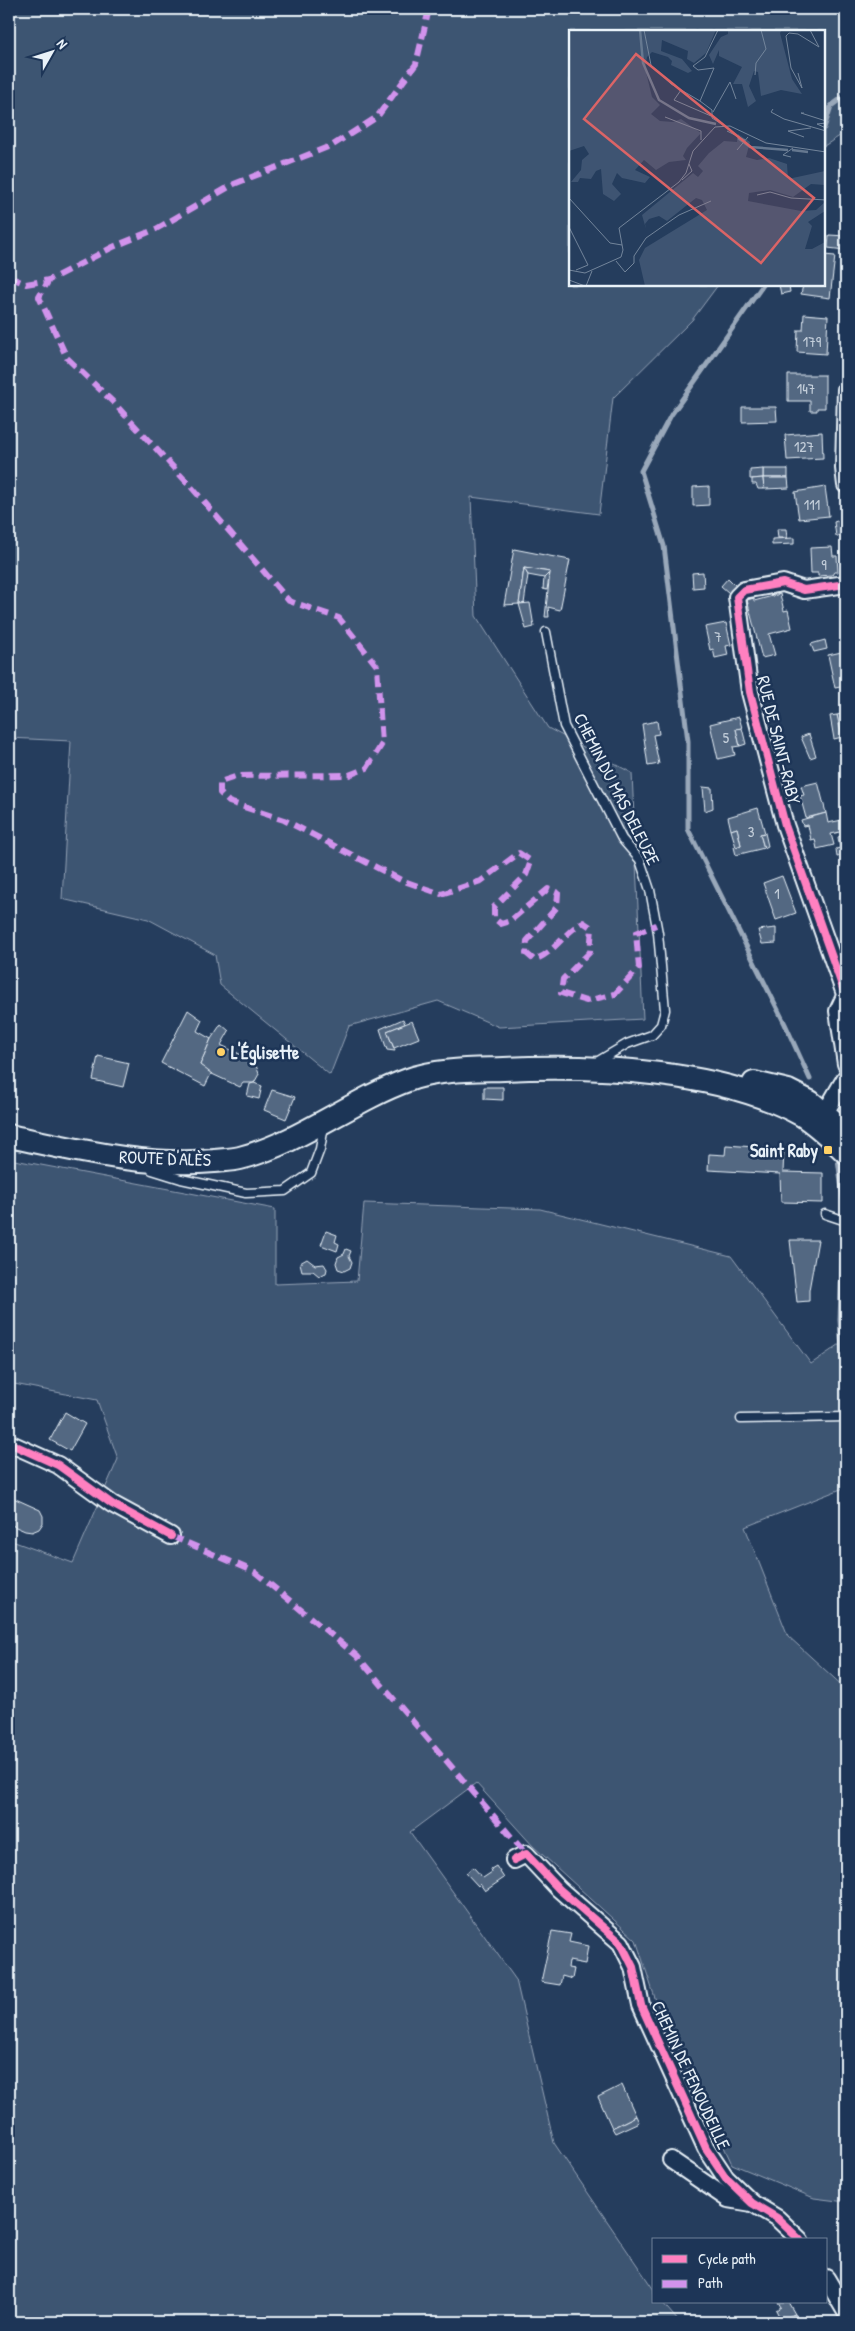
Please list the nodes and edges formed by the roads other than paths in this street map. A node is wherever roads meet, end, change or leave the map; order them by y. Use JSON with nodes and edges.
{"nodes":[{"id":1,"x":846,"y":389,"type":"edge"},
{"id":2,"x":846,"y":485,"type":"edge"},
{"id":3,"x":846,"y":584,"type":"edge"},
{"id":4,"x":546,"y":632,"type":"dead end"},
{"id":5,"x":846,"y":994,"type":"edge"},
{"id":6,"x":846,"y":1064,"type":"edge"},
{"id":7,"x":589,"y":1067,"type":"junction"},
{"id":8,"x":846,"y":1076,"type":"edge"},
{"id":9,"x":686,"y":1078,"type":"junction"},
{"id":10,"x":825,"y":1113,"type":"junction"},
{"id":11,"x":320,"y":1123,"type":"junction"},
{"id":12,"x":846,"y":1132,"type":"edge"},
{"id":13,"x":9,"y":1136,"type":"edge"},
{"id":14,"x":846,"y":1152,"type":"edge"},
{"id":15,"x":117,"y":1158,"type":"junction"},
{"id":16,"x":825,"y":1214,"type":"dead end"},
{"id":17,"x":846,"y":1222,"type":"edge"},
{"id":18,"x":846,"y":1417,"type":"edge"},
{"id":19,"x":741,"y":1419,"type":"dead end"},
{"id":20,"x":9,"y":1443,"type":"edge"},
{"id":21,"x":171,"y":1536,"type":"dead end"},
{"id":22,"x":514,"y":1860,"type":"dead end"},
{"id":23,"x":671,"y":2160,"type":"dead end"},
{"id":24,"x":752,"y":2203,"type":"junction"},
{"id":25,"x":798,"y":2238,"type":"edge"},
{"id":26,"x":828,"y":2281,"type":"edge"},
{"id":27,"x":846,"y":2312,"type":"edge"}],
"edges":[{"from":1,"to":2,"type":"street"},
{"from":3,"to":5,"type":"street","name":"RUE DE SAINT-RABY"},
{"from":4,"to":7,"type":"lane","name":"CHEMIN DU MAS DELEUZE"},
{"from":5,"to":6,"type":"street"},
{"from":7,"to":9,"type":"main road","name":"ROUTE D'ALÈS"},
{"from":7,"to":11,"type":"main road","name":"ROUTE D'ALÈS"},
{"from":8,"to":10,"type":"street"},
{"from":9,"to":10,"type":"main road"},
{"from":9,"to":14,"type":"main road"},
{"from":10,"to":12,"type":"main road"},
{"from":11,"to":15,"type":"main road","name":"ROUTE D'ALÈS"},
{"from":11,"to":15,"type":"lane"},
{"from":13,"to":15,"type":"main road","name":"ROUTE D'ALÈS"},
{"from":16,"to":17,"type":"lane"},
{"from":18,"to":19,"type":"lane"},
{"from":20,"to":21,"type":"street"},
{"from":22,"to":24,"type":"street","name":"CHEMIN DE FENOUDEILLE"},
{"from":23,"to":24,"type":"street"},
{"from":24,"to":25,"type":"street","name":"CHEMIN DE FENOUDEILLE"},
{"from":26,"to":27,"type":"street"}]}
